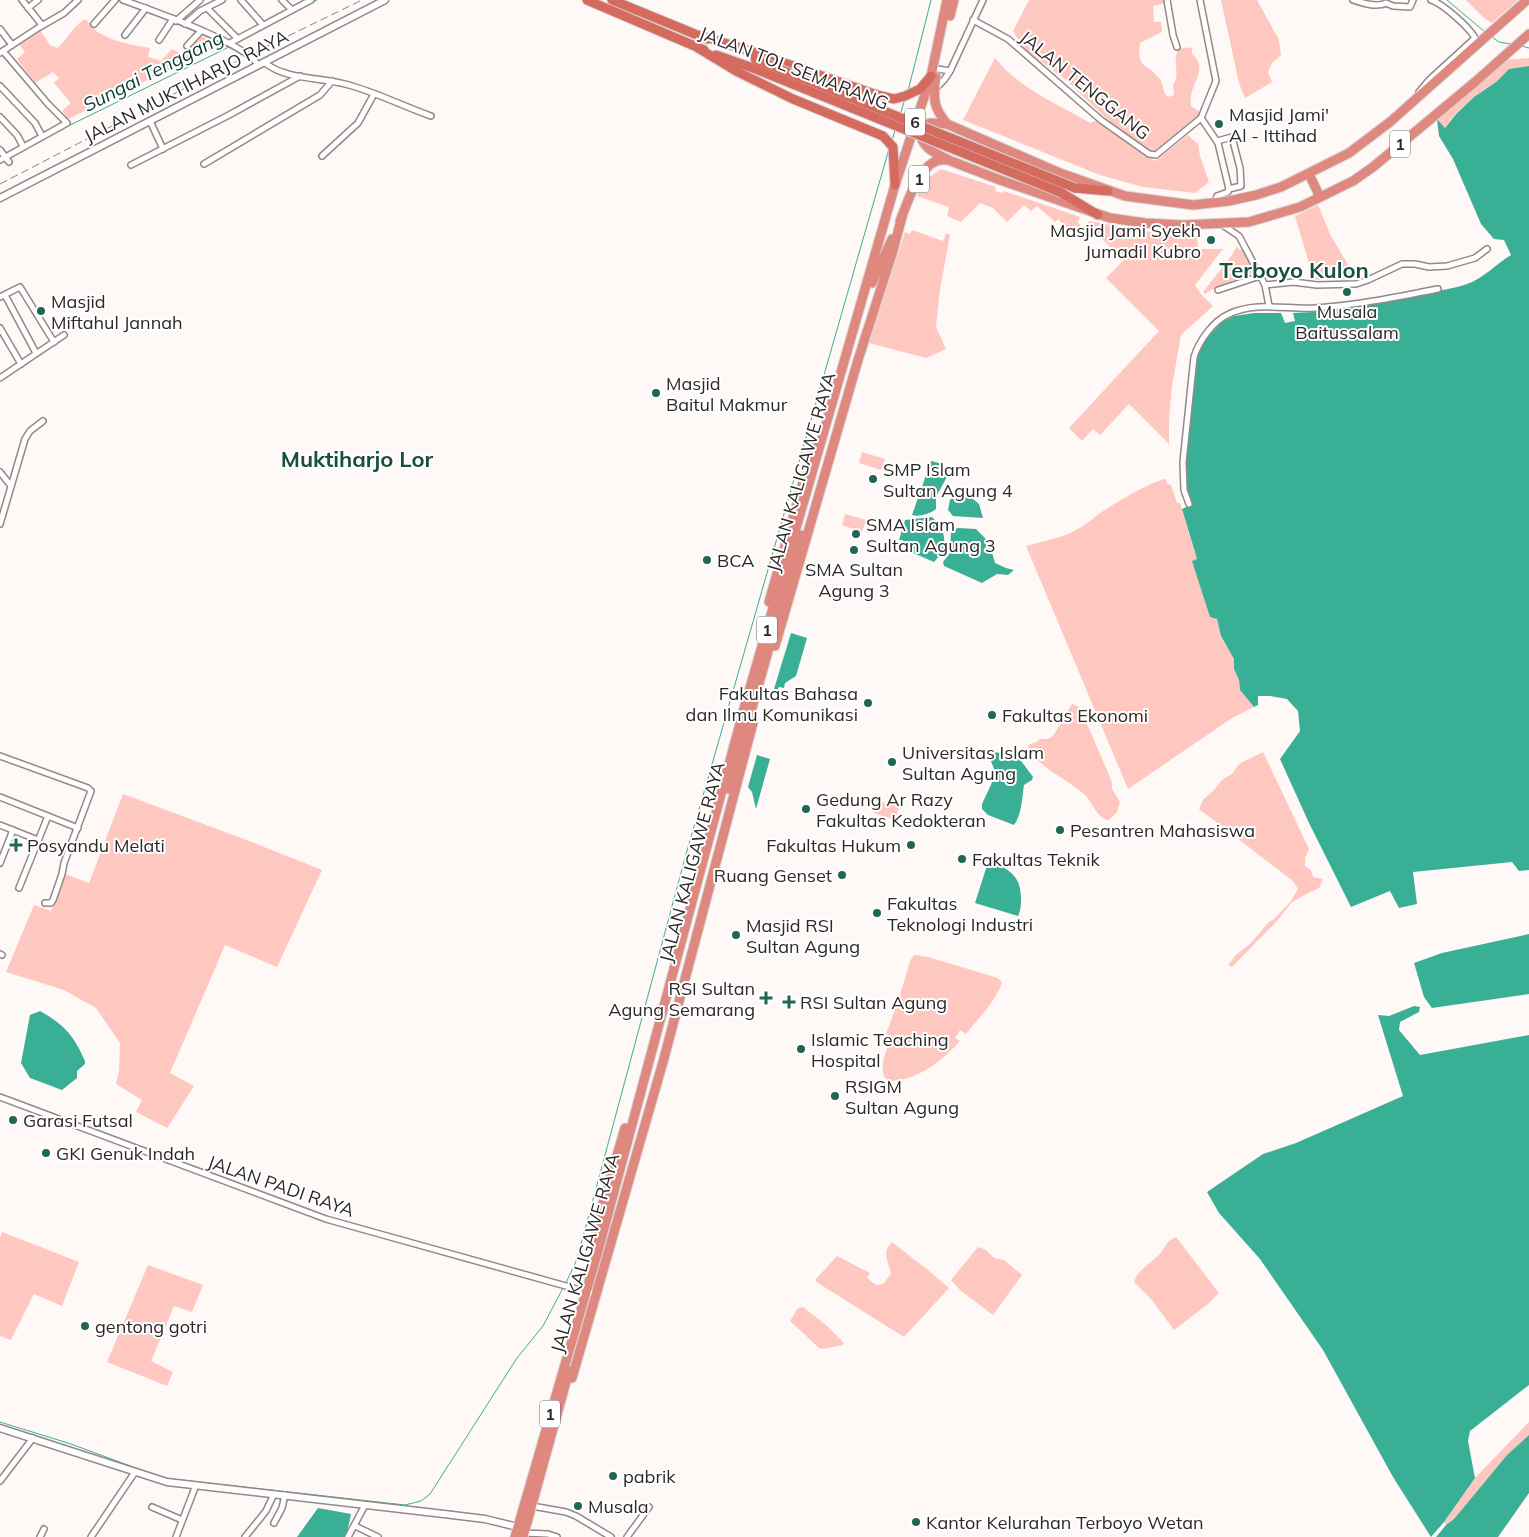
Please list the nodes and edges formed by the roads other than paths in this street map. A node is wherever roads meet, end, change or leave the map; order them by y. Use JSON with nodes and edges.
{"nodes":[{"id":1,"x":22,"y":0,"type":"edge"},
{"id":2,"x":38,"y":0,"type":"edge"},
{"id":3,"x":78,"y":0,"type":"edge"},
{"id":4,"x":115,"y":0,"type":"edge"},
{"id":5,"x":123,"y":0,"type":"edge"},
{"id":6,"x":200,"y":0,"type":"edge"},
{"id":7,"x":222,"y":0,"type":"edge"},
{"id":8,"x":241,"y":0,"type":"edge"},
{"id":9,"x":282,"y":0,"type":"edge"},
{"id":10,"x":311,"y":0,"type":"edge"},
{"id":11,"x":385,"y":0,"type":"edge"},
{"id":12,"x":587,"y":0,"type":"edge"},
{"id":13,"x":612,"y":0,"type":"edge"},
{"id":14,"x":947,"y":0,"type":"edge"},
{"id":15,"x":954,"y":0,"type":"edge"},
{"id":16,"x":983,"y":0,"type":"edge"},
{"id":17,"x":1167,"y":0,"type":"edge"},
{"id":18,"x":1200,"y":0,"type":"edge"},
{"id":19,"x":1352,"y":0,"type":"edge"},
{"id":20,"x":1413,"y":0,"type":"edge"},
{"id":21,"x":1431,"y":0,"type":"edge"},
{"id":22,"x":1527,"y":0,"type":"edge"},
{"id":23,"x":28,"y":8,"type":"junction"},
{"id":24,"x":146,"y":8,"type":"junction"},
{"id":25,"x":206,"y":8,"type":"junction"},
{"id":26,"x":292,"y":10,"type":"junction"},
{"id":27,"x":175,"y":20,"type":"junction"},
{"id":28,"x":973,"y":20,"type":"junction"},
{"id":29,"x":94,"y":24,"type":"dead end"},
{"id":30,"x":185,"y":24,"type":"junction"},
{"id":31,"x":42,"y":25,"type":"junction"},
{"id":32,"x":264,"y":25,"type":"junction"},
{"id":33,"x":0,"y":29,"type":"edge"},
{"id":34,"x":201,"y":31,"type":"junction"},
{"id":35,"x":1529,"y":34,"type":"edge"},
{"id":36,"x":125,"y":35,"type":"dead end"},
{"id":37,"x":702,"y":36,"type":"junction"},
{"id":38,"x":237,"y":38,"type":"junction"},
{"id":39,"x":159,"y":40,"type":"dead end"},
{"id":40,"x":230,"y":43,"type":"junction"},
{"id":41,"x":12,"y":45,"type":"junction"},
{"id":42,"x":187,"y":46,"type":"dead end"},
{"id":43,"x":1177,"y":47,"type":"dead end"},
{"id":44,"x":698,"y":48,"type":"junction"},
{"id":45,"x":2,"y":52,"type":"edge"},
{"id":46,"x":754,"y":63,"type":"junction"},
{"id":47,"x":261,"y":64,"type":"junction"},
{"id":48,"x":950,"y":71,"type":"junction"},
{"id":49,"x":935,"y":74,"type":"junction"},
{"id":50,"x":300,"y":76,"type":"junction"},
{"id":51,"x":332,"y":81,"type":"junction"},
{"id":52,"x":0,"y":86,"type":"edge"},
{"id":53,"x":934,"y":90,"type":"junction"},
{"id":54,"x":374,"y":94,"type":"junction"},
{"id":55,"x":1420,"y":95,"type":"junction"},
{"id":56,"x":921,"y":104,"type":"junction"},
{"id":57,"x":431,"y":116,"type":"dead end"},
{"id":58,"x":0,"y":117,"type":"edge"},
{"id":59,"x":1201,"y":118,"type":"junction"},
{"id":60,"x":150,"y":121,"type":"junction"},
{"id":61,"x":947,"y":124,"type":"junction"},
{"id":62,"x":920,"y":128,"type":"junction"},
{"id":63,"x":42,"y":136,"type":"junction"},
{"id":64,"x":1217,"y":141,"type":"junction"},
{"id":65,"x":24,"y":146,"type":"junction"},
{"id":66,"x":163,"y":148,"type":"junction"},
{"id":67,"x":0,"y":150,"type":"edge"},
{"id":68,"x":899,"y":155,"type":"junction"},
{"id":69,"x":322,"y":156,"type":"dead end"},
{"id":70,"x":5,"y":159,"type":"edge"},
{"id":71,"x":952,"y":161,"type":"junction"},
{"id":72,"x":204,"y":164,"type":"dead end"},
{"id":73,"x":131,"y":165,"type":"dead end"},
{"id":74,"x":1309,"y":174,"type":"junction"},
{"id":75,"x":1229,"y":189,"type":"junction"},
{"id":76,"x":1108,"y":191,"type":"junction"},
{"id":77,"x":1320,"y":197,"type":"junction"},
{"id":78,"x":0,"y":198,"type":"edge"},
{"id":79,"x":891,"y":198,"type":"junction"},
{"id":80,"x":1214,"y":204,"type":"junction"},
{"id":81,"x":1098,"y":215,"type":"junction"},
{"id":82,"x":902,"y":217,"type":"junction"},
{"id":83,"x":1240,"y":223,"type":"junction"},
{"id":84,"x":1221,"y":224,"type":"junction"},
{"id":85,"x":1239,"y":236,"type":"junction"},
{"id":86,"x":1488,"y":249,"type":"dead end"},
{"id":87,"x":1260,"y":276,"type":"junction"},
{"id":88,"x":872,"y":283,"type":"junction"},
{"id":89,"x":1265,"y":286,"type":"junction"},
{"id":90,"x":1438,"y":289,"type":"dead end"},
{"id":91,"x":1218,"y":290,"type":"dead end"},
{"id":92,"x":2,"y":296,"type":"edge"},
{"id":93,"x":1269,"y":306,"type":"junction"},
{"id":94,"x":0,"y":328,"type":"edge"},
{"id":95,"x":64,"y":335,"type":"dead end"},
{"id":96,"x":54,"y":342,"type":"junction"},
{"id":97,"x":36,"y":353,"type":"junction"},
{"id":98,"x":21,"y":364,"type":"junction"},
{"id":99,"x":0,"y":370,"type":"edge"},
{"id":100,"x":2,"y":377,"type":"edge"},
{"id":101,"x":43,"y":421,"type":"dead end"},
{"id":102,"x":0,"y":472,"type":"edge"},
{"id":103,"x":11,"y":486,"type":"junction"},
{"id":104,"x":1190,"y":504,"type":"dead end"},
{"id":105,"x":0,"y":524,"type":"edge"},
{"id":106,"x":750,"y":710,"type":"junction"},
{"id":107,"x":0,"y":756,"type":"edge"},
{"id":108,"x":0,"y":797,"type":"edge"},
{"id":109,"x":48,"y":816,"type":"junction"},
{"id":110,"x":0,"y":824,"type":"edge"},
{"id":111,"x":78,"y":828,"type":"junction"},
{"id":112,"x":13,"y":830,"type":"junction"},
{"id":113,"x":38,"y":840,"type":"junction"},
{"id":114,"x":0,"y":863,"type":"edge"},
{"id":115,"x":706,"y":872,"type":"junction"},
{"id":116,"x":19,"y":888,"type":"dead end"},
{"id":117,"x":45,"y":903,"type":"dead end"},
{"id":118,"x":0,"y":1097,"type":"edge"},
{"id":119,"x":598,"y":1251,"type":"junction"},
{"id":120,"x":588,"y":1292,"type":"junction"},
{"id":121,"x":555,"y":1423,"type":"junction"},
{"id":122,"x":0,"y":1428,"type":"edge"},
{"id":123,"x":33,"y":1438,"type":"junction"},
{"id":124,"x":135,"y":1472,"type":"junction"},
{"id":125,"x":0,"y":1481,"type":"edge"},
{"id":126,"x":196,"y":1485,"type":"junction"},
{"id":127,"x":274,"y":1494,"type":"junction"},
{"id":128,"x":285,"y":1496,"type":"junction"},
{"id":129,"x":366,"y":1505,"type":"junction"},
{"id":130,"x":532,"y":1506,"type":"junction"},
{"id":131,"x":152,"y":1507,"type":"dead end"},
{"id":132,"x":649,"y":1507,"type":"dead end"},
{"id":133,"x":182,"y":1520,"type":"junction"},
{"id":134,"x":274,"y":1523,"type":"dead end"},
{"id":135,"x":355,"y":1526,"type":"junction"},
{"id":136,"x":44,"y":1529,"type":"dead end"},
{"id":137,"x":522,"y":1532,"type":"edge"},
{"id":138,"x":40,"y":1537,"type":"edge"},
{"id":139,"x":91,"y":1537,"type":"edge"},
{"id":140,"x":176,"y":1537,"type":"edge"},
{"id":141,"x":245,"y":1537,"type":"edge"},
{"id":142,"x":348,"y":1537,"type":"edge"},
{"id":143,"x":378,"y":1537,"type":"edge"},
{"id":144,"x":515,"y":1537,"type":"edge"},
{"id":145,"x":557,"y":1537,"type":"edge"},
{"id":146,"x":611,"y":1537,"type":"edge"},
{"id":147,"x":627,"y":1537,"type":"edge"}],
"edges":[{"from":1,"to":23,"type":"street"},
{"from":2,"to":23,"type":"street"},
{"from":3,"to":31,"type":"street"},
{"from":4,"to":29,"type":"street"},
{"from":5,"to":24,"type":"street"},
{"from":6,"to":27,"type":"street"},
{"from":7,"to":25,"type":"street"},
{"from":8,"to":32,"type":"street"},
{"from":9,"to":26,"type":"street"},
{"from":10,"to":26,"type":"street"},
{"from":11,"to":47,"type":"street","name":"JALAN MUKTIHARJO RAYA"},
{"from":12,"to":44,"type":"highway","name":"JALAN TOL SEMARANG","number":"6"},
{"from":13,"to":37,"type":"highway","name":"JALAN TOL SEMARANG","number":"6"},
{"from":14,"to":49,"type":"highway"},
{"from":15,"to":49,"type":"highway"},
{"from":16,"to":28,"type":"street"},
{"from":17,"to":43,"type":"street"},
{"from":18,"to":59,"type":"street"},
{"from":19,"to":20,"type":"street"},
{"from":21,"to":55,"type":"street"},
{"from":22,"to":55,"type":"highway","number":"1"},
{"from":23,"to":31,"type":"street"},
{"from":24,"to":27,"type":"street"},
{"from":24,"to":36,"type":"street"},
{"from":25,"to":30,"type":"street"},
{"from":25,"to":38,"type":"street"},
{"from":26,"to":32,"type":"street"},
{"from":27,"to":30,"type":"street"},
{"from":27,"to":39,"type":"street"},
{"from":28,"to":48,"type":"street"},
{"from":28,"to":59,"type":"street","name":"JALAN TENGGANG"},
{"from":30,"to":34,"type":"street"},
{"from":31,"to":41,"type":"street"},
{"from":32,"to":38,"type":"street"},
{"from":33,"to":41,"type":"street"},
{"from":34,"to":40,"type":"street"},
{"from":34,"to":42,"type":"street"},
{"from":35,"to":77,"type":"highway","number":"1"},
{"from":37,"to":46,"type":"highway","name":"JALAN TOL SEMARANG","number":"6"},
{"from":37,"to":49,"type":"highway"},
{"from":38,"to":40,"type":"street"},
{"from":40,"to":47,"type":"street"},
{"from":41,"to":45,"type":"street"},
{"from":44,"to":46,"type":"highway","name":"JALAN TOL SEMARANG","number":"6"},
{"from":44,"to":68,"type":"highway"},
{"from":45,"to":63,"type":"street"},
{"from":46,"to":76,"type":"highway","name":"JALAN TOL SEMARANG","number":"6","bridge":true},
{"from":46,"to":81,"type":"highway","name":"JALAN TOL SEMARANG","number":"6","bridge":true},
{"from":47,"to":50,"type":"street"},
{"from":47,"to":60,"type":"street","name":"JALAN MUKTIHARJO RAYA"},
{"from":48,"to":49,"type":"street"},
{"from":48,"to":53,"type":"street"},
{"from":49,"to":53,"type":"highway"},
{"from":49,"to":56,"type":"highway"},
{"from":49,"to":62,"type":"highway"},
{"from":50,"to":51,"type":"street"},
{"from":50,"to":66,"type":"street"},
{"from":51,"to":54,"type":"street"},
{"from":51,"to":72,"type":"street"},
{"from":52,"to":63,"type":"street"},
{"from":53,"to":61,"type":"highway"},
{"from":54,"to":57,"type":"street"},
{"from":54,"to":69,"type":"street"},
{"from":55,"to":74,"type":"highway","number":"1"},
{"from":56,"to":62,"type":"highway"},
{"from":56,"to":68,"type":"highway"},
{"from":58,"to":65,"type":"street"},
{"from":59,"to":64,"type":"street"},
{"from":60,"to":66,"type":"street"},
{"from":60,"to":78,"type":"street","name":"JALAN MUKTIHARJO RAYA"},
{"from":61,"to":62,"type":"highway","number":"1"},
{"from":61,"to":76,"type":"highway","number":"1"},
{"from":62,"to":68,"type":"highway","number":"1"},
{"from":62,"to":71,"type":"highway"},
{"from":62,"to":88,"type":"highway"},
{"from":63,"to":65,"type":"street"},
{"from":64,"to":75,"type":"street"},
{"from":64,"to":75,"type":"street"},
{"from":65,"to":70,"type":"street"},
{"from":66,"to":73,"type":"street"},
{"from":67,"to":70,"type":"street"},
{"from":68,"to":79,"type":"highway","name":"JALAN KALIGAWE RAYA","number":"1"},
{"from":71,"to":81,"type":"highway","number":"1"},
{"from":71,"to":82,"type":"highway","number":"1"},
{"from":74,"to":77,"type":"highway"},
{"from":74,"to":80,"type":"highway","number":"1"},
{"from":75,"to":80,"type":"street"},
{"from":76,"to":80,"type":"highway","number":"1"},
{"from":77,"to":83,"type":"highway","number":"1"},
{"from":79,"to":106,"type":"highway","name":"JALAN KALIGAWE RAYA","number":"1"},
{"from":79,"to":119,"type":"highway"},
{"from":81,"to":84,"type":"highway","number":"1"},
{"from":82,"to":88,"type":"highway","number":"1"},
{"from":82,"to":106,"type":"highway"},
{"from":83,"to":84,"type":"highway","number":"1"},
{"from":83,"to":85,"type":"street"},
{"from":84,"to":85,"type":"street"},
{"from":85,"to":87,"type":"street"},
{"from":86,"to":89,"type":"street"},
{"from":87,"to":89,"type":"street"},
{"from":87,"to":91,"type":"street"},
{"from":88,"to":106,"type":"highway","name":"JALAN KALIGAWE RAYA","number":"1"},
{"from":89,"to":93,"type":"street"},
{"from":90,"to":93,"type":"street"},
{"from":92,"to":96,"type":"street"},
{"from":92,"to":97,"type":"street"},
{"from":93,"to":104,"type":"street"},
{"from":94,"to":98,"type":"street"},
{"from":95,"to":96,"type":"street"},
{"from":96,"to":97,"type":"street"},
{"from":97,"to":98,"type":"street"},
{"from":98,"to":100,"type":"street"},
{"from":99,"to":100,"type":"street"},
{"from":101,"to":103,"type":"street"},
{"from":102,"to":103,"type":"street"},
{"from":103,"to":105,"type":"street"},
{"from":106,"to":115,"type":"highway","name":"JALAN KALIGAWE RAYA","number":"1"},
{"from":106,"to":115,"type":"highway"},
{"from":107,"to":111,"type":"street"},
{"from":108,"to":109,"type":"street"},
{"from":109,"to":111,"type":"street"},
{"from":109,"to":113,"type":"street"},
{"from":110,"to":112,"type":"street"},
{"from":111,"to":117,"type":"street"},
{"from":112,"to":113,"type":"street"},
{"from":112,"to":114,"type":"street"},
{"from":113,"to":116,"type":"street"},
{"from":115,"to":119,"type":"highway","name":"JALAN KALIGAWE RAYA","number":"1"},
{"from":115,"to":120,"type":"highway","name":"JALAN KALIGAWE RAYA","number":"1"},
{"from":115,"to":121,"type":"highway"},
{"from":118,"to":120,"type":"street","name":"JALAN PADI RAYA"},
{"from":119,"to":120,"type":"highway","number":"1"},
{"from":120,"to":121,"type":"highway","name":"JALAN KALIGAWE RAYA","number":"1"},
{"from":120,"to":137,"type":"highway","number":"1"},
{"from":121,"to":130,"type":"highway","name":"JALAN KALIGAWE RAYA","number":"1"},
{"from":122,"to":123,"type":"street"},
{"from":123,"to":124,"type":"street"},
{"from":123,"to":125,"type":"street"},
{"from":124,"to":126,"type":"street"},
{"from":124,"to":139,"type":"street"},
{"from":126,"to":127,"type":"street"},
{"from":126,"to":133,"type":"street"},
{"from":127,"to":128,"type":"street"},
{"from":127,"to":141,"type":"street"},
{"from":128,"to":129,"type":"street"},
{"from":128,"to":134,"type":"street"},
{"from":129,"to":135,"type":"street"},
{"from":129,"to":137,"type":"street"},
{"from":130,"to":137,"type":"highway","name":"JALAN KALIGAWE RAYA","number":"1"},
{"from":130,"to":146,"type":"street"},
{"from":131,"to":133,"type":"street"},
{"from":132,"to":147,"type":"street"},
{"from":133,"to":140,"type":"street"},
{"from":135,"to":142,"type":"street"},
{"from":135,"to":143,"type":"street"},
{"from":136,"to":138,"type":"street"},
{"from":137,"to":144,"type":"highway","number":"1"},
{"from":137,"to":145,"type":"street"}]}
